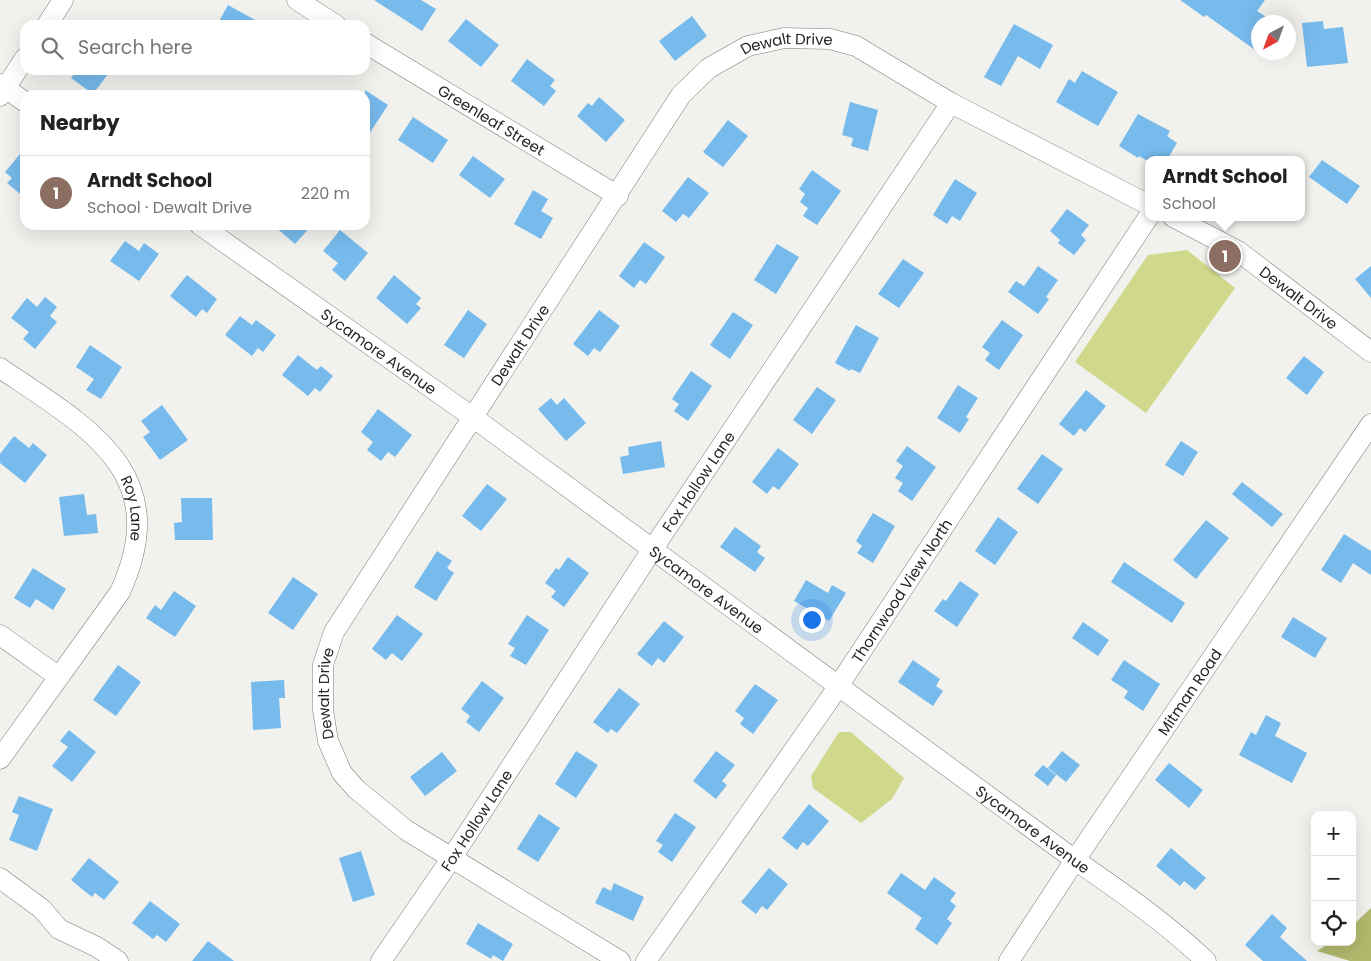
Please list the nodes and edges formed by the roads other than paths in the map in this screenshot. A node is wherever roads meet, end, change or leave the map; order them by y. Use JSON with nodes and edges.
{"nodes":[{"id":1,"x":63,"y":0,"type":"edge"},
{"id":2,"x":297,"y":0,"type":"edge"},
{"id":3,"x":49,"y":20,"type":"edge"},
{"id":4,"x":328,"y":20,"type":"edge"},
{"id":5,"x":370,"y":46,"type":"edge"},
{"id":6,"x":20,"y":65,"type":"edge"},
{"id":7,"x":2,"y":89,"type":"edge"},
{"id":8,"x":20,"y":99,"type":"edge"},
{"id":9,"x":951,"y":103,"type":"junction"},
{"id":10,"x":618,"y":196,"type":"junction"},
{"id":11,"x":1145,"y":203,"type":"edge"},
{"id":12,"x":1146,"y":221,"type":"edge"},
{"id":13,"x":1181,"y":221,"type":"edge"},
{"id":14,"x":207,"y":230,"type":"edge"},
{"id":15,"x":1371,"y":352,"type":"edge"},
{"id":16,"x":0,"y":368,"type":"edge"},
{"id":17,"x":474,"y":418,"type":"junction"},
{"id":18,"x":1371,"y":424,"type":"edge"},
{"id":19,"x":653,"y":549,"type":"junction"},
{"id":20,"x":0,"y":635,"type":"edge"},
{"id":21,"x":59,"y":677,"type":"junction"},
{"id":22,"x":839,"y":686,"type":"junction"},
{"id":23,"x":0,"y":759,"type":"edge"},
{"id":24,"x":451,"y":859,"type":"junction"},
{"id":25,"x":1075,"y":860,"type":"junction"},
{"id":26,"x":0,"y":878,"type":"edge"},
{"id":27,"x":118,"y":961,"type":"edge"},
{"id":28,"x":381,"y":961,"type":"edge"},
{"id":29,"x":620,"y":961,"type":"edge"},
{"id":30,"x":646,"y":961,"type":"edge"},
{"id":31,"x":1009,"y":961,"type":"edge"},
{"id":32,"x":1206,"y":961,"type":"edge"}],
"edges":[{"from":1,"to":3,"type":"street"},
{"from":2,"to":4,"type":"street"},
{"from":5,"to":10,"type":"street","name":"Greenleaf Street"},
{"from":6,"to":7,"type":"street"},
{"from":7,"to":8,"type":"street"},
{"from":9,"to":10,"type":"street","name":"Dewalt Drive"},
{"from":9,"to":11,"type":"street","name":"Dewalt Drive"},
{"from":9,"to":19,"type":"street","name":"Fox Hollow Lane"},
{"from":10,"to":17,"type":"street","name":"Dewalt Drive"},
{"from":12,"to":22,"type":"street","name":"Thornwood View North"},
{"from":13,"to":15,"type":"street","name":"Dewalt Drive"},
{"from":14,"to":17,"type":"street","name":"Sycamore Avenue"},
{"from":16,"to":21,"type":"street","name":"Roy Lane"},
{"from":17,"to":19,"type":"street","name":"Sycamore Avenue"},
{"from":17,"to":24,"type":"street","name":"Dewalt Drive"},
{"from":18,"to":25,"type":"street","name":"Mitman Road"},
{"from":19,"to":22,"type":"street","name":"Sycamore Avenue"},
{"from":19,"to":24,"type":"street","name":"Fox Hollow Lane"},
{"from":20,"to":21,"type":"street"},
{"from":21,"to":23,"type":"street","name":"Roy Lane"},
{"from":22,"to":25,"type":"street","name":"Sycamore Avenue"},
{"from":22,"to":30,"type":"street","name":"Thornwood View North"},
{"from":24,"to":28,"type":"street","name":"Fox Hollow Lane"},
{"from":24,"to":29,"type":"street","name":"Dewalt Drive"},
{"from":25,"to":31,"type":"street","name":"Mitman Road"},
{"from":25,"to":32,"type":"street","name":"Sycamore Avenue"},
{"from":26,"to":27,"type":"street"}]}
